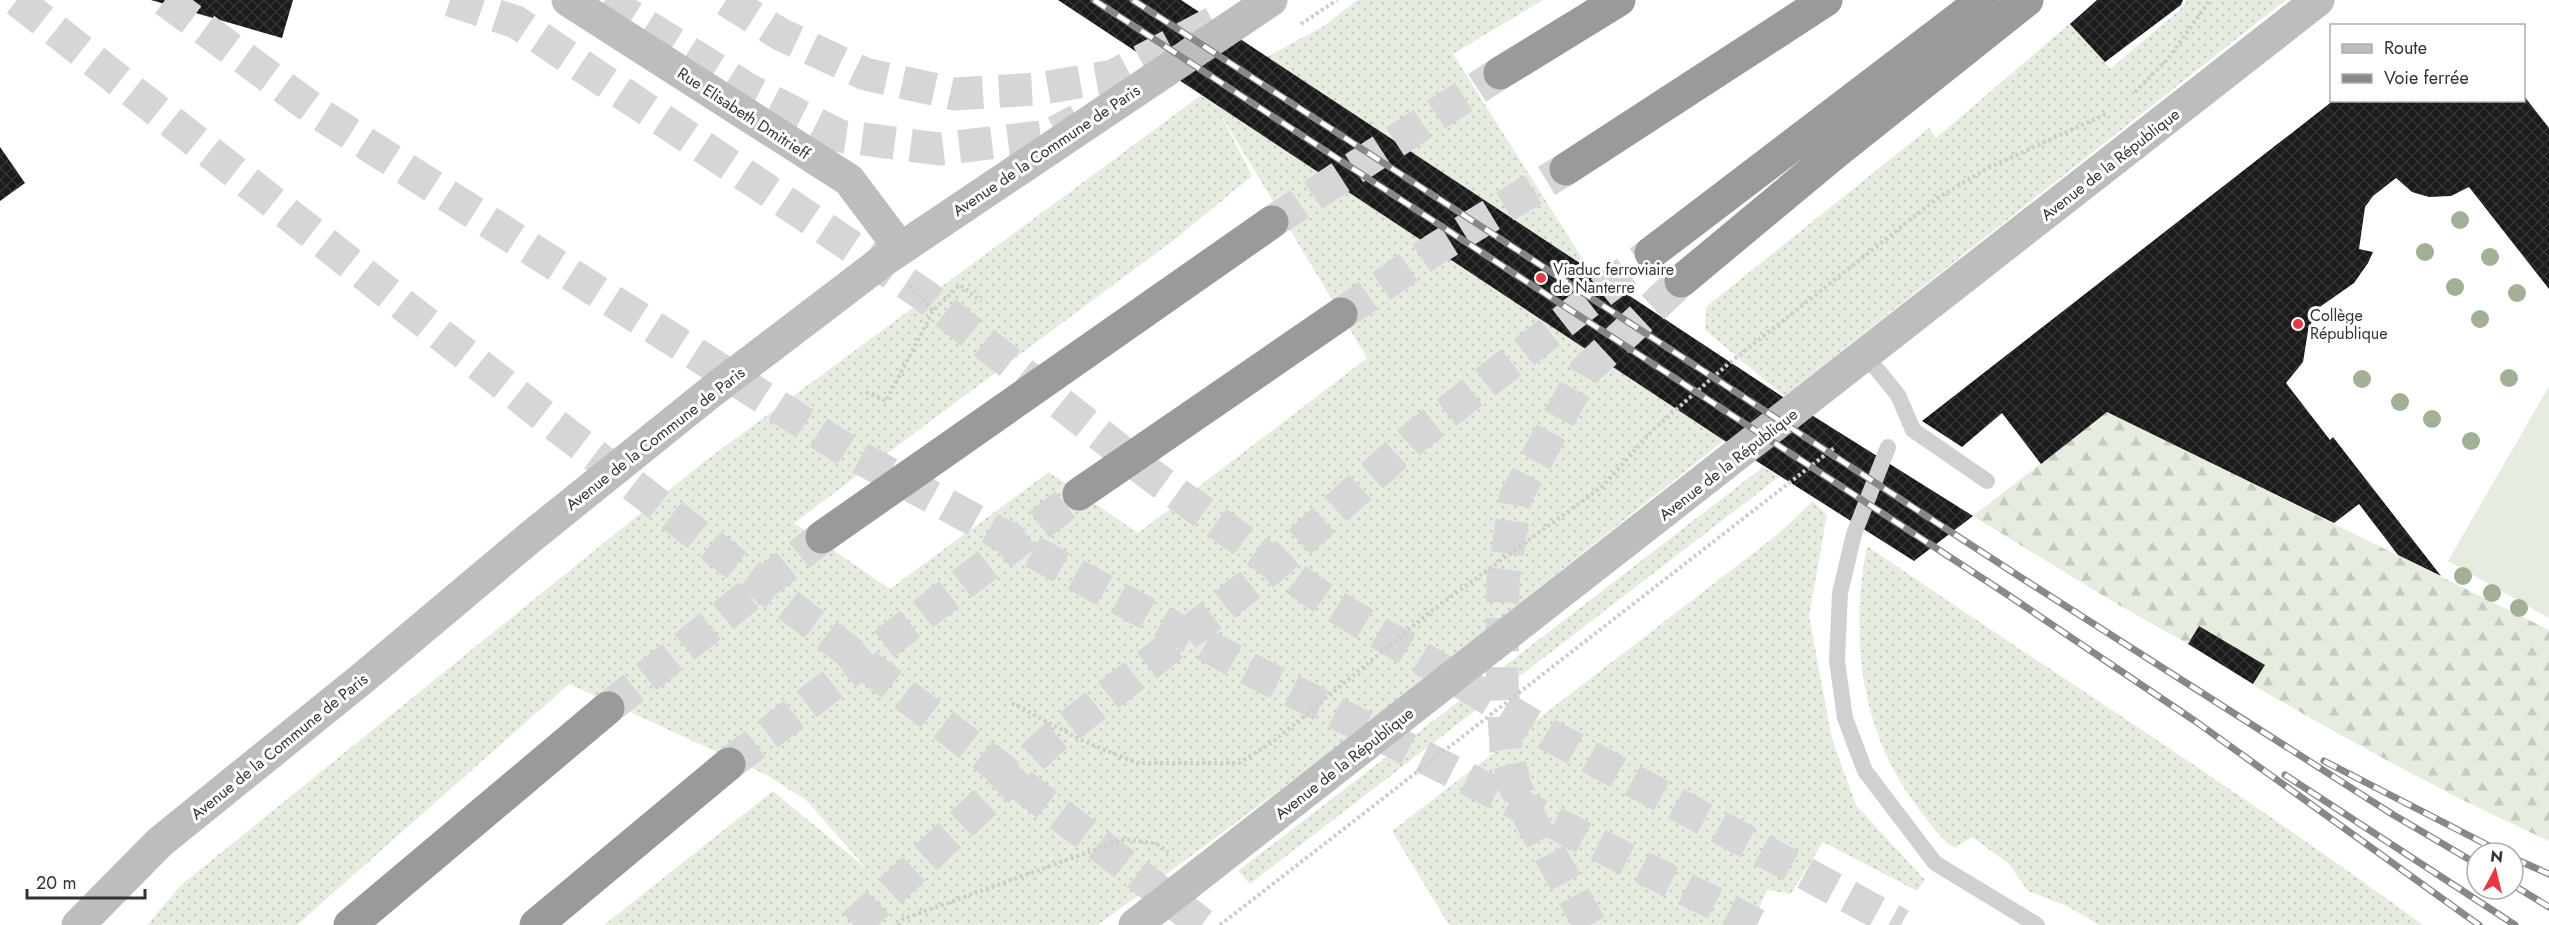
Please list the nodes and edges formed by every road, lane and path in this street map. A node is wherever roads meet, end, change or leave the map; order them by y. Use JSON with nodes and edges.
{"nodes":[{"id":1,"x":568,"y":0,"type":"edge"},
{"id":2,"x":1271,"y":0,"type":"edge"},
{"id":3,"x":1337,"y":0,"type":"edge"},
{"id":4,"x":1619,"y":0,"type":"edge"},
{"id":5,"x":1826,"y":0,"type":"edge"},
{"id":6,"x":1983,"y":0,"type":"edge"},
{"id":7,"x":2026,"y":0,"type":"edge"},
{"id":8,"x":2210,"y":0,"type":"edge"},
{"id":9,"x":2318,"y":0,"type":"edge"},
{"id":10,"x":1298,"y":27,"type":"dead end"},
{"id":11,"x":1500,"y":73,"type":"tunnel mouth"},
{"id":12,"x":2133,"y":94,"type":"dead end"},
{"id":13,"x":2110,"y":112,"type":"dead end"},
{"id":14,"x":1566,"y":169,"type":"tunnel mouth"},
{"id":15,"x":1272,"y":222,"type":"tunnel mouth"},
{"id":16,"x":900,"y":248,"type":"junction"},
{"id":17,"x":1651,"y":253,"type":"tunnel mouth"},
{"id":18,"x":920,"y":280,"type":"dead end"},
{"id":19,"x":1681,"y":281,"type":"tunnel mouth"},
{"id":20,"x":900,"y":293,"type":"dead end"},
{"id":21,"x":981,"y":301,"type":"dead end"},
{"id":22,"x":1341,"y":314,"type":"tunnel mouth"},
{"id":23,"x":1866,"y":356,"type":"junction"},
{"id":24,"x":866,"y":392,"type":"dead end"},
{"id":25,"x":1888,"y":447,"type":"dead end"},
{"id":26,"x":1834,"y":448,"type":"dead end"},
{"id":27,"x":1987,"y":481,"type":"dead end"},
{"id":28,"x":1079,"y":494,"type":"tunnel mouth"},
{"id":29,"x":822,"y":537,"type":"tunnel mouth"},
{"id":30,"x":1012,"y":703,"type":"dead end"},
{"id":31,"x":608,"y":708,"type":"tunnel mouth"},
{"id":32,"x":729,"y":764,"type":"tunnel mouth"},
{"id":33,"x":1195,"y":878,"type":"junction"},
{"id":34,"x":78,"y":925,"type":"edge"},
{"id":35,"x":350,"y":925,"type":"edge"},
{"id":36,"x":536,"y":925,"type":"edge"},
{"id":37,"x":898,"y":925,"type":"edge"},
{"id":38,"x":1135,"y":925,"type":"edge"},
{"id":39,"x":1220,"y":925,"type":"edge"},
{"id":40,"x":2037,"y":925,"type":"edge"}],
"edges":[{"from":1,"to":16,"type":"main road","name":"Rue Elisabeth Dmitrieff"},
{"from":2,"to":16,"type":"main road","name":"Avenue de la Commune de Paris"},
{"from":3,"to":10,"type":"path"},
{"from":4,"to":11,"type":"highway"},
{"from":5,"to":14,"type":"highway"},
{"from":6,"to":17,"type":"highway"},
{"from":7,"to":19,"type":"highway"},
{"from":8,"to":12,"type":"path"},
{"from":9,"to":23,"type":"main road","name":"Avenue de la République"},
{"from":13,"to":30,"type":"path"},
{"from":15,"to":29,"type":"highway"},
{"from":16,"to":34,"type":"main road","name":"Avenue de la Commune de Paris"},
{"from":18,"to":20,"type":"path"},
{"from":21,"to":24,"type":"path"},
{"from":22,"to":28,"type":"highway"},
{"from":23,"to":27,"type":"lane"},
{"from":23,"to":33,"type":"main road","name":"Avenue de la République"},
{"from":25,"to":40,"type":"lane"},
{"from":26,"to":39,"type":"path"},
{"from":31,"to":35,"type":"highway"},
{"from":32,"to":36,"type":"highway"},
{"from":33,"to":37,"type":"path"},
{"from":33,"to":38,"type":"main road","name":"Avenue de la République"}]}
